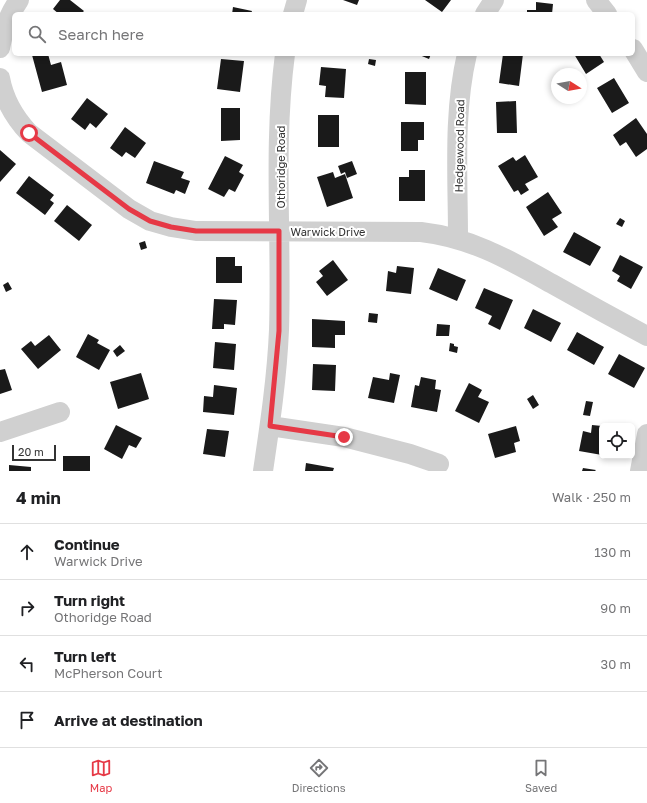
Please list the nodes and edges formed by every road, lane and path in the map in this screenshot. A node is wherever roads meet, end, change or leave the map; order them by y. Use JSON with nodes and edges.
{"nodes":[{"id":1,"x":19,"y":0,"type":"edge"},
{"id":2,"x":297,"y":0,"type":"edge"},
{"id":3,"x":494,"y":0,"type":"edge"},
{"id":4,"x":596,"y":0,"type":"edge"},
{"id":5,"x":294,"y":12,"type":"edge"},
{"id":6,"x":486,"y":12,"type":"edge"},
{"id":7,"x":605,"y":12,"type":"edge"},
{"id":8,"x":0,"y":48,"type":"edge"},
{"id":9,"x":635,"y":52,"type":"edge"},
{"id":10,"x":285,"y":56,"type":"edge"},
{"id":11,"x":467,"y":56,"type":"edge"},
{"id":12,"x":647,"y":72,"type":"edge"},
{"id":13,"x":0,"y":78,"type":"edge"},
{"id":14,"x":279,"y":231,"type":"junction"},
{"id":15,"x":458,"y":238,"type":"junction"},
{"id":16,"x":647,"y":336,"type":"edge"},
{"id":17,"x":60,"y":412,"type":"dead end"},
{"id":18,"x":270,"y":426,"type":"junction"},
{"id":19,"x":0,"y":432,"type":"edge"},
{"id":20,"x":647,"y":434,"type":"edge"},
{"id":21,"x":439,"y":464,"type":"dead end"},
{"id":22,"x":263,"y":471,"type":"edge"},
{"id":23,"x":640,"y":471,"type":"edge"}],
"edges":[{"from":1,"to":8,"type":"street"},
{"from":2,"to":5,"type":"street"},
{"from":3,"to":6,"type":"street"},
{"from":4,"to":7,"type":"street"},
{"from":9,"to":12,"type":"street"},
{"from":10,"to":14,"type":"street","name":"Othoridge Road"},
{"from":11,"to":15,"type":"street","name":"Hedgewood Road"},
{"from":13,"to":14,"type":"street","name":"Warwick Drive"},
{"from":14,"to":15,"type":"street","name":"Warwick Drive"},
{"from":14,"to":18,"type":"street","name":"Othoridge Road"},
{"from":15,"to":16,"type":"street","name":"Warwick Drive"},
{"from":17,"to":19,"type":"street"},
{"from":18,"to":21,"type":"street"},
{"from":18,"to":22,"type":"street","name":"Othoridge Road"},
{"from":20,"to":23,"type":"street"}]}
